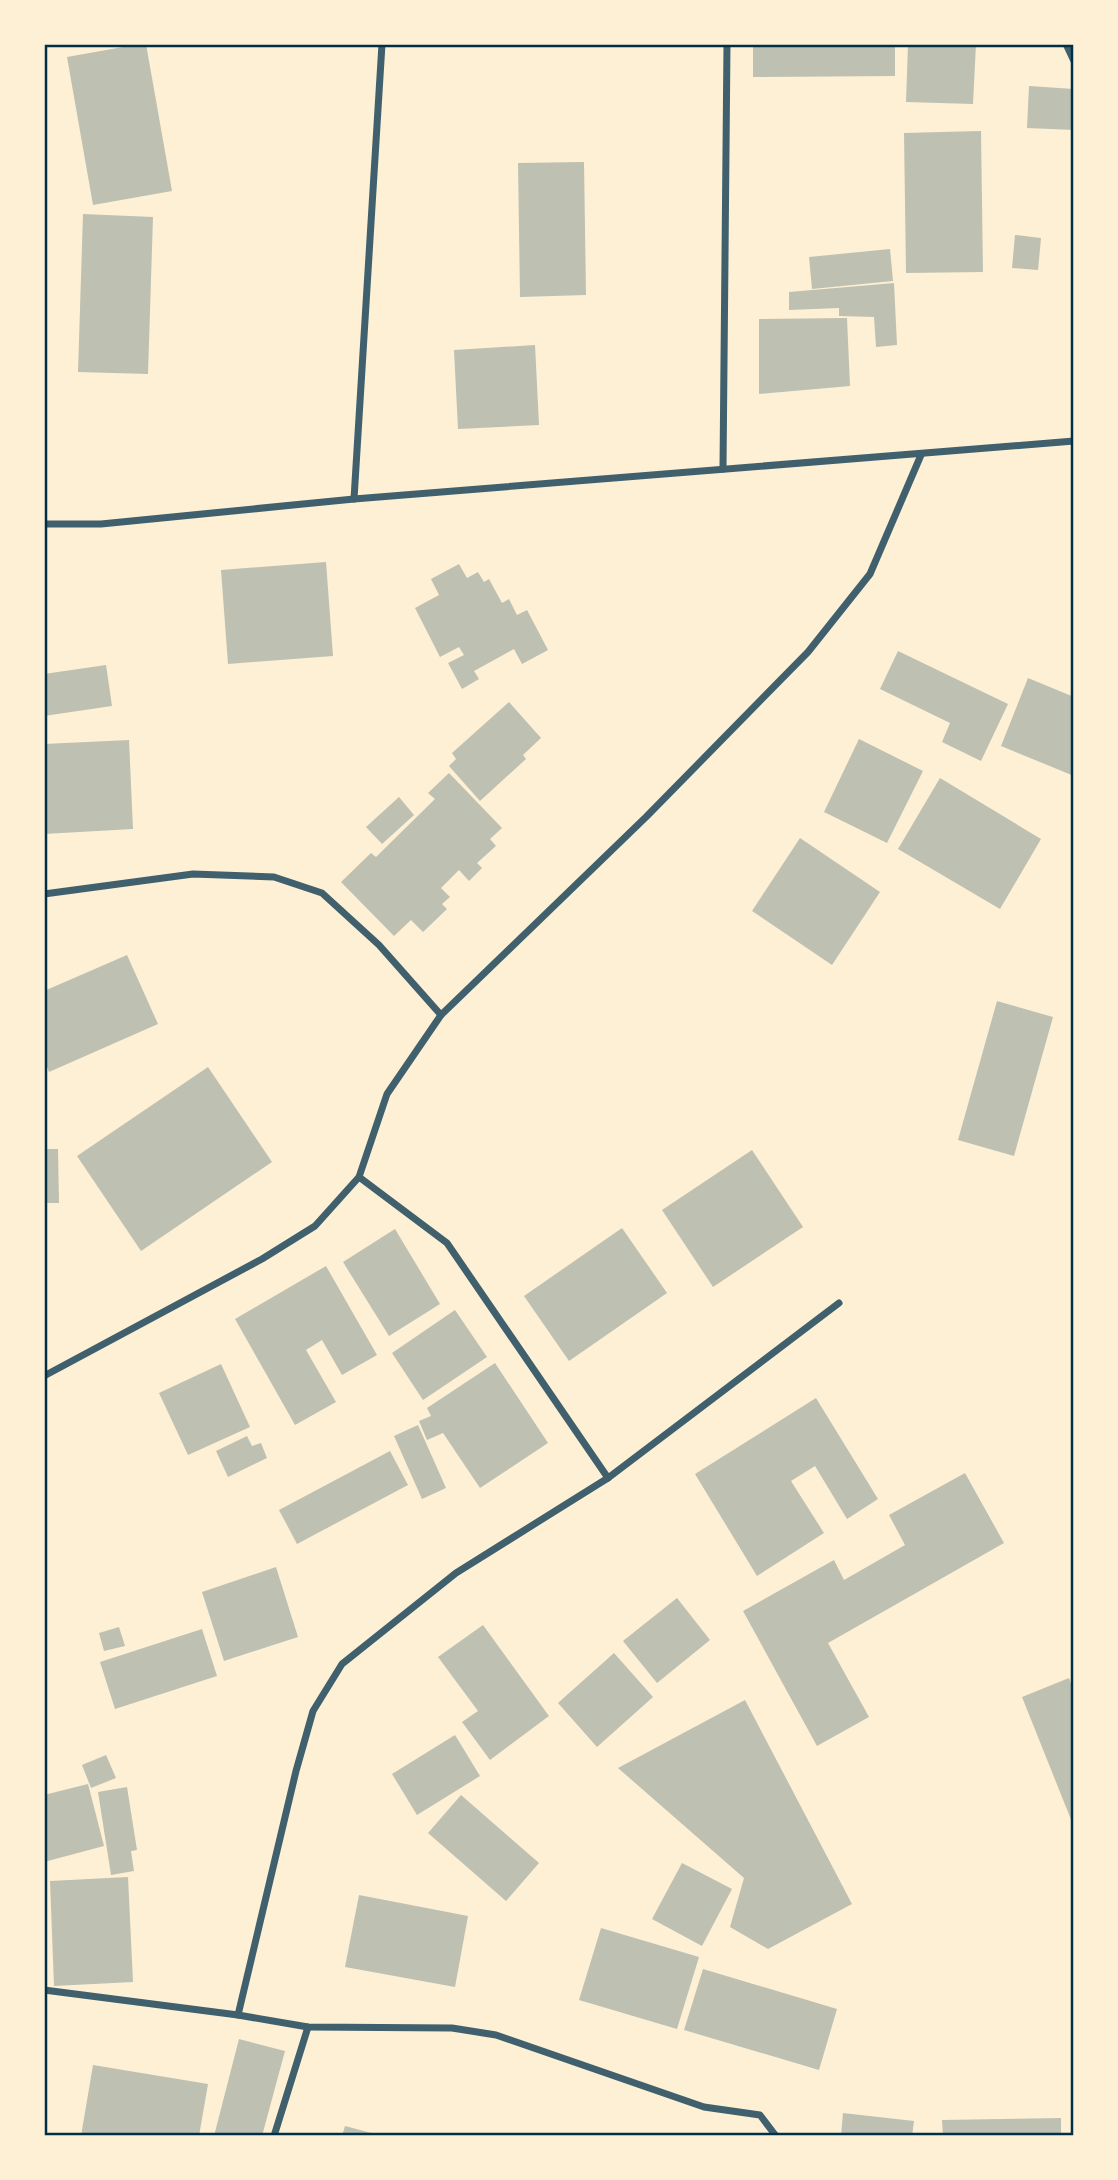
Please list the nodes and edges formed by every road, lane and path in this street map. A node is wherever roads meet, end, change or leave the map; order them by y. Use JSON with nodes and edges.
{"nodes":[{"id":1,"x":383,"y":44,"type":"edge"},
{"id":2,"x":727,"y":44,"type":"edge"},
{"id":3,"x":1066,"y":44,"type":"edge"},
{"id":4,"x":1074,"y":61,"type":"edge"},
{"id":5,"x":1074,"y":441,"type":"edge"},
{"id":6,"x":921,"y":455,"type":"junction"},
{"id":7,"x":723,"y":469,"type":"junction"},
{"id":8,"x":354,"y":499,"type":"junction"},
{"id":9,"x":44,"y":524,"type":"edge"},
{"id":10,"x":44,"y":894,"type":"edge"},
{"id":11,"x":441,"y":1015,"type":"junction"},
{"id":12,"x":359,"y":1177,"type":"junction"},
{"id":13,"x":839,"y":1303,"type":"dead end"},
{"id":14,"x":44,"y":1376,"type":"edge"},
{"id":15,"x":608,"y":1478,"type":"junction"},
{"id":16,"x":44,"y":1990,"type":"edge"},
{"id":17,"x":237,"y":2015,"type":"junction"},
{"id":18,"x":308,"y":2027,"type":"junction"},
{"id":19,"x":274,"y":2136,"type":"edge"},
{"id":20,"x":776,"y":2136,"type":"edge"}],
"edges":[{"from":1,"to":8,"type":"street"},
{"from":2,"to":7,"type":"street"},
{"from":3,"to":4,"type":"street"},
{"from":5,"to":6,"type":"street"},
{"from":6,"to":7,"type":"street"},
{"from":6,"to":11,"type":"street"},
{"from":7,"to":8,"type":"street"},
{"from":8,"to":9,"type":"street"},
{"from":10,"to":11,"type":"street"},
{"from":11,"to":12,"type":"street"},
{"from":12,"to":14,"type":"street"},
{"from":12,"to":15,"type":"street"},
{"from":13,"to":15,"type":"street"},
{"from":15,"to":17,"type":"street"},
{"from":16,"to":17,"type":"street"},
{"from":17,"to":18,"type":"street"},
{"from":18,"to":19,"type":"street"},
{"from":18,"to":20,"type":"street"}]}
